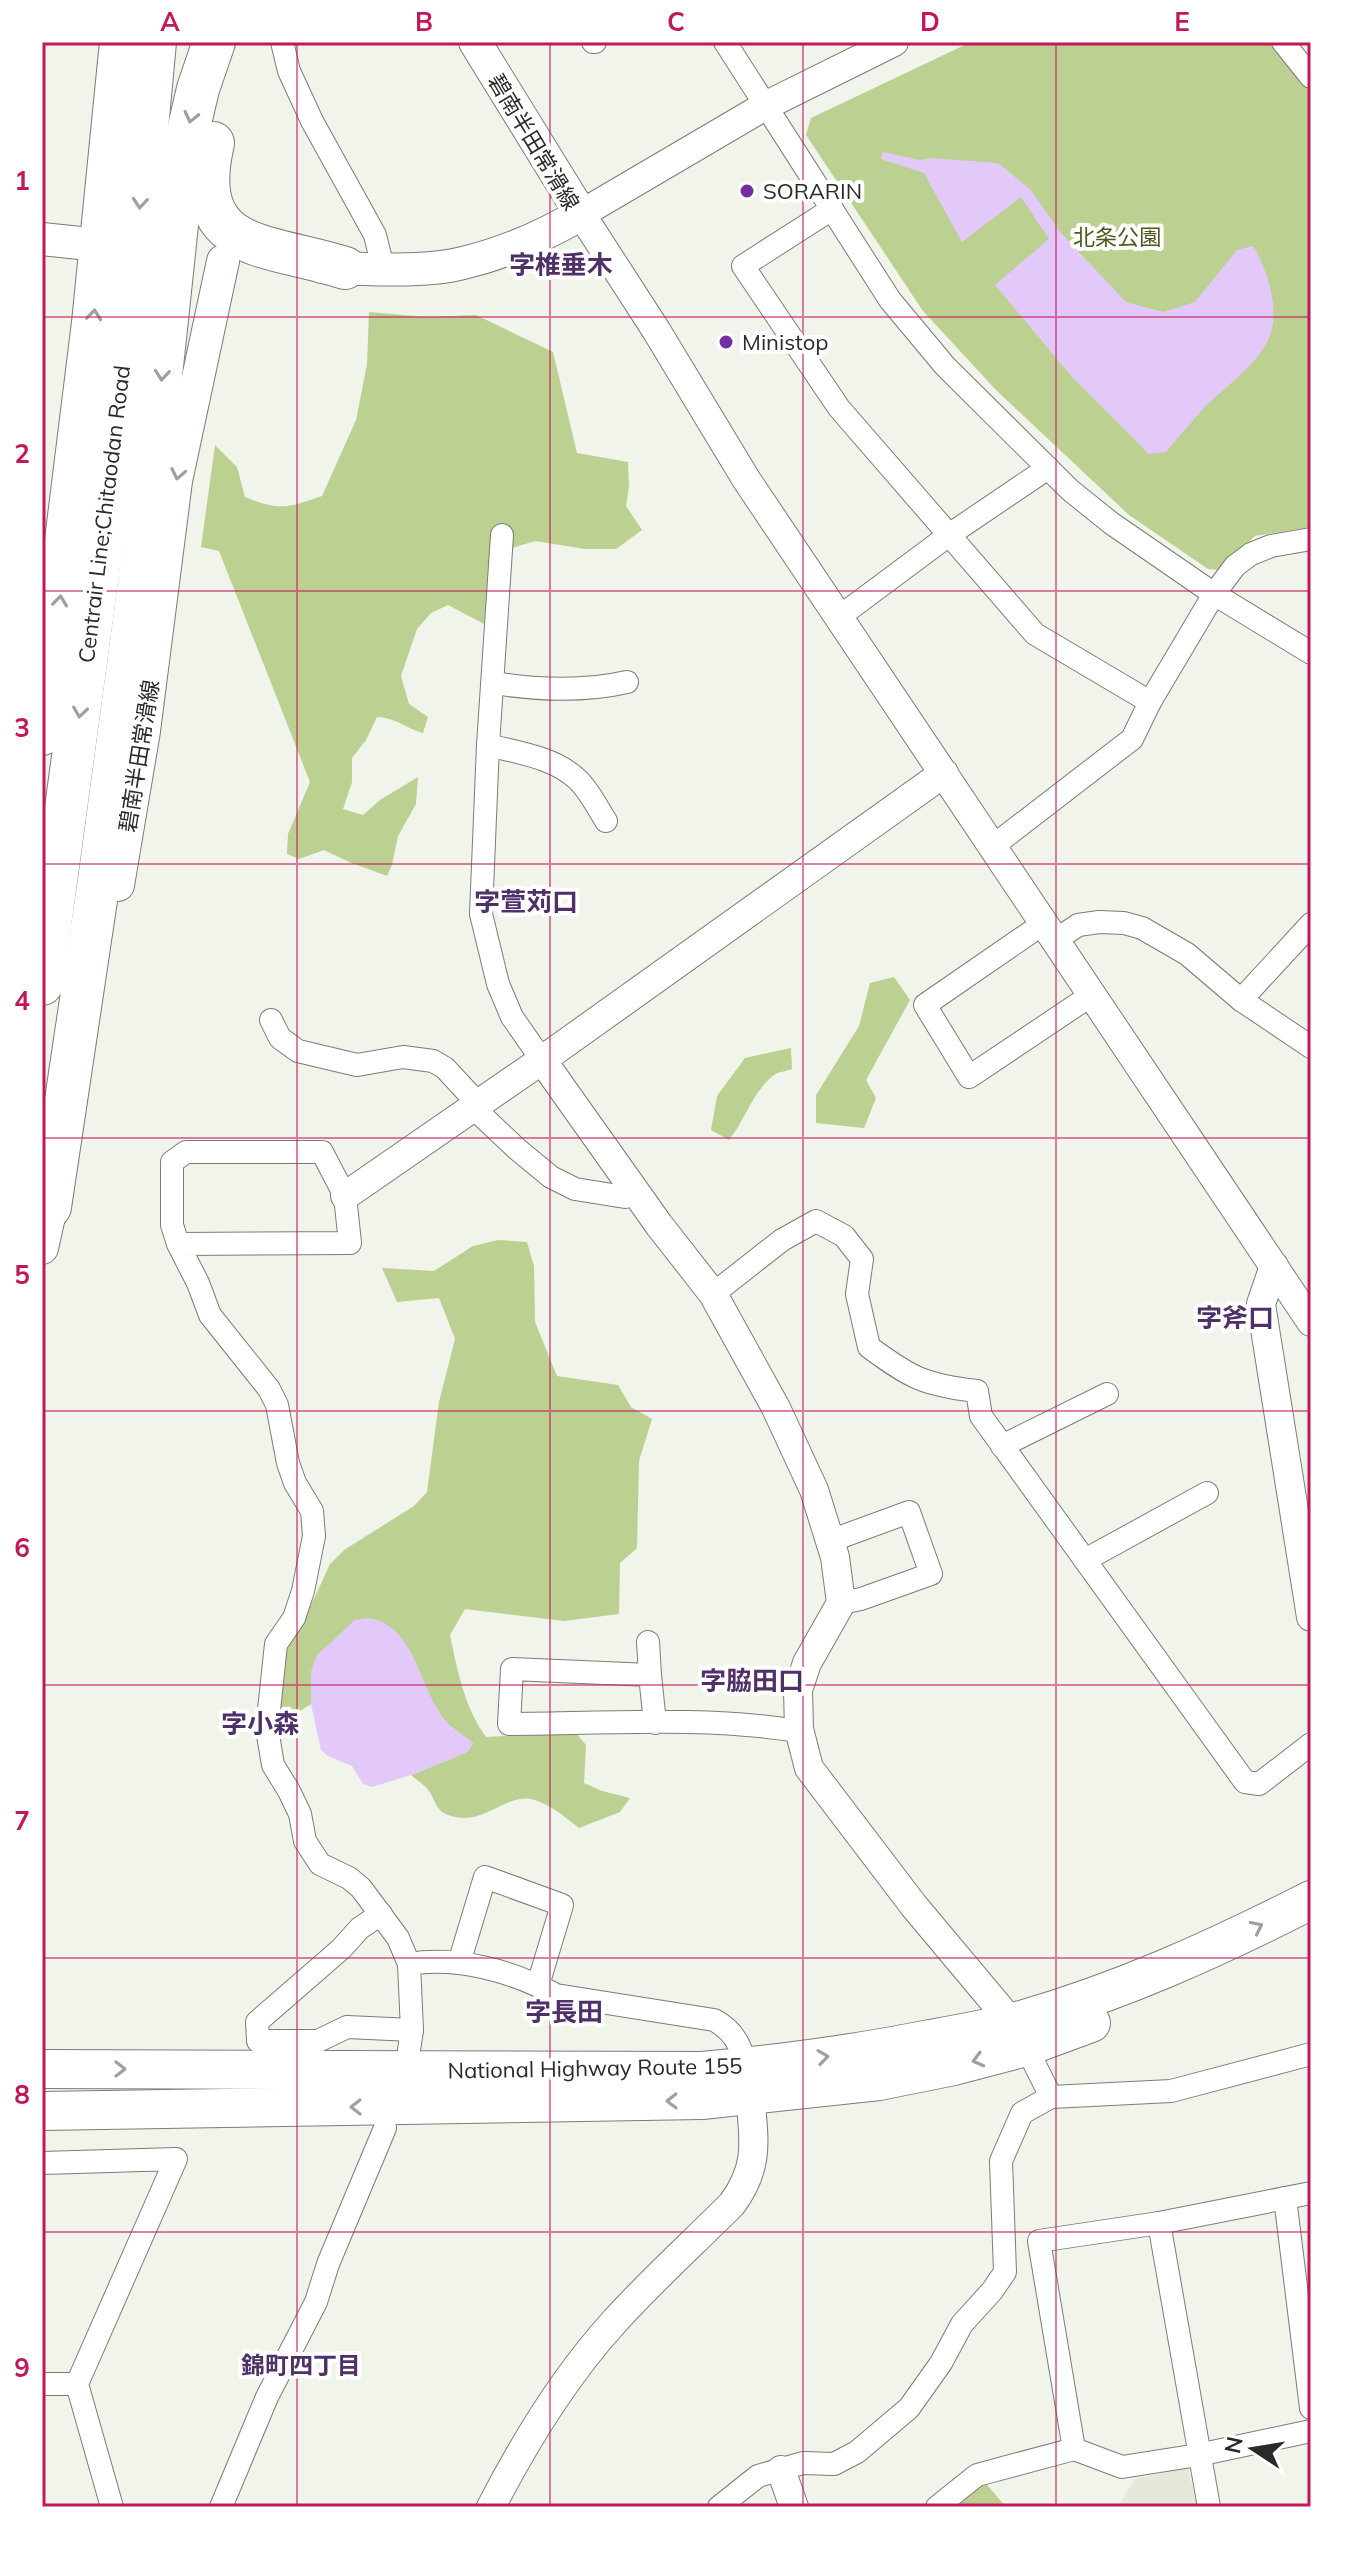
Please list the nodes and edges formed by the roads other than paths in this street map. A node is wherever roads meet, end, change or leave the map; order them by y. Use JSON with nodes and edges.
{"nodes":[{"id":1,"x":121,"y":42,"type":"edge"},
{"id":2,"x":155,"y":42,"type":"edge"},
{"id":3,"x":214,"y":42,"type":"edge"},
{"id":4,"x":242,"y":42,"type":"edge"},
{"id":5,"x":282,"y":42,"type":"edge"},
{"id":6,"x":475,"y":42,"type":"edge"},
{"id":7,"x":725,"y":42,"type":"edge"},
{"id":8,"x":894,"y":42,"type":"edge"},
{"id":9,"x":1283,"y":42,"type":"edge"},
{"id":10,"x":1311,"y":77,"type":"edge"},
{"id":11,"x":765,"y":106,"type":"junction"},
{"id":12,"x":832,"y":209,"type":"junction"},
{"id":13,"x":581,"y":214,"type":"junction"},
{"id":14,"x":42,"y":239,"type":"edge"},
{"id":15,"x":80,"y":243,"type":"dead end"},
{"id":16,"x":364,"y":268,"type":"junction"},
{"id":17,"x":1048,"y":468,"type":"junction"},
{"id":18,"x":502,"y":535,"type":"dead end"},
{"id":19,"x":949,"y":535,"type":"junction"},
{"id":20,"x":1311,"y":539,"type":"edge"},
{"id":21,"x":1214,"y":594,"type":"junction"},
{"id":22,"x":839,"y":617,"type":"junction"},
{"id":23,"x":1311,"y":653,"type":"edge"},
{"id":24,"x":627,"y":682,"type":"dead end"},
{"id":25,"x":494,"y":683,"type":"junction"},
{"id":26,"x":1150,"y":702,"type":"junction"},
{"id":27,"x":42,"y":734,"type":"edge"},
{"id":28,"x":488,"y":745,"type":"junction"},
{"id":29,"x":944,"y":773,"type":"junction"},
{"id":30,"x":606,"y":821,"type":"dead end"},
{"id":31,"x":993,"y":846,"type":"junction"},
{"id":32,"x":1311,"y":924,"type":"edge"},
{"id":33,"x":1050,"y":932,"type":"junction"},
{"id":34,"x":42,"y":984,"type":"edge"},
{"id":35,"x":1093,"y":994,"type":"junction"},
{"id":36,"x":1241,"y":1000,"type":"junction"},
{"id":37,"x":271,"y":1020,"type":"dead end"},
{"id":38,"x":1311,"y":1047,"type":"edge"},
{"id":39,"x":542,"y":1060,"type":"junction"},
{"id":40,"x":476,"y":1106,"type":"junction"},
{"id":41,"x":636,"y":1191,"type":"junction"},
{"id":42,"x":345,"y":1196,"type":"junction"},
{"id":43,"x":50,"y":1207,"type":"junction"},
{"id":44,"x":178,"y":1244,"type":"junction"},
{"id":45,"x":42,"y":1248,"type":"edge"},
{"id":46,"x":1274,"y":1266,"type":"junction"},
{"id":47,"x":713,"y":1294,"type":"junction"},
{"id":48,"x":1311,"y":1322,"type":"edge"},
{"id":49,"x":1107,"y":1394,"type":"dead end"},
{"id":50,"x":1002,"y":1446,"type":"junction"},
{"id":51,"x":1207,"y":1493,"type":"dead end"},
{"id":52,"x":830,"y":1541,"type":"junction"},
{"id":53,"x":1085,"y":1560,"type":"junction"},
{"id":54,"x":841,"y":1603,"type":"junction"},
{"id":55,"x":1311,"y":1617,"type":"edge"},
{"id":56,"x":648,"y":1642,"type":"dead end"},
{"id":57,"x":650,"y":1675,"type":"junction"},
{"id":58,"x":655,"y":1723,"type":"junction"},
{"id":59,"x":799,"y":1729,"type":"junction"},
{"id":60,"x":1311,"y":1744,"type":"edge"},
{"id":61,"x":1311,"y":1900,"type":"edge"},
{"id":62,"x":381,"y":1914,"type":"junction"},
{"id":63,"x":1311,"y":1930,"type":"edge"},
{"id":64,"x":459,"y":1963,"type":"junction"},
{"id":65,"x":409,"y":1964,"type":"junction"},
{"id":66,"x":538,"y":1985,"type":"junction"},
{"id":67,"x":1019,"y":2035,"type":"junction"},
{"id":68,"x":1311,"y":2054,"type":"edge"},
{"id":69,"x":42,"y":2069,"type":"edge"},
{"id":70,"x":748,"y":2081,"type":"junction"},
{"id":71,"x":1051,"y":2097,"type":"junction"},
{"id":72,"x":42,"y":2111,"type":"edge"},
{"id":73,"x":385,"y":2128,"type":"dead end"},
{"id":74,"x":42,"y":2163,"type":"edge"},
{"id":75,"x":1311,"y":2193,"type":"edge"},
{"id":76,"x":1285,"y":2198,"type":"junction"},
{"id":77,"x":1159,"y":2223,"type":"junction"},
{"id":78,"x":42,"y":2384,"type":"edge"},
{"id":79,"x":77,"y":2384,"type":"junction"},
{"id":80,"x":1311,"y":2408,"type":"edge"},
{"id":81,"x":1311,"y":2431,"type":"edge"},
{"id":82,"x":1074,"y":2449,"type":"junction"},
{"id":83,"x":1198,"y":2455,"type":"junction"},
{"id":84,"x":781,"y":2470,"type":"junction"},
{"id":85,"x":112,"y":2507,"type":"edge"},
{"id":86,"x":221,"y":2507,"type":"edge"},
{"id":87,"x":491,"y":2507,"type":"edge"},
{"id":88,"x":719,"y":2507,"type":"edge"},
{"id":89,"x":794,"y":2507,"type":"edge"},
{"id":90,"x":937,"y":2507,"type":"edge"},
{"id":91,"x":1209,"y":2507,"type":"edge"}],
"edges":[{"from":27,"to":1,"type":"highway","name":"Centrair Line;Chitaodan Road","one_way":true},
{"from":2,"to":34,"type":"highway","name":"Centrair Line;Chitaodan Road","one_way":true},
{"from":3,"to":43,"type":"highway","one_way":true},
{"from":4,"to":16,"type":"highway"},
{"from":5,"to":16,"type":"street"},
{"from":6,"to":13,"type":"main road","name":"碧南半田常滑線"},
{"from":7,"to":11,"type":"street"},
{"from":8,"to":11,"type":"street"},
{"from":9,"to":10,"type":"street"},
{"from":11,"to":12,"type":"street"},
{"from":11,"to":13,"type":"street"},
{"from":12,"to":17,"type":"street"},
{"from":12,"to":19,"type":"street"},
{"from":13,"to":16,"type":"main road","name":"碧南半田常滑線"},
{"from":13,"to":22,"type":"street"},
{"from":14,"to":15,"type":"main road"},
{"from":16,"to":43,"type":"main road","name":"碧南半田常滑線","one_way":true},
{"from":17,"to":19,"type":"street"},
{"from":17,"to":21,"type":"street"},
{"from":18,"to":25,"type":"street"},
{"from":19,"to":22,"type":"street"},
{"from":19,"to":26,"type":"street"},
{"from":20,"to":21,"type":"street"},
{"from":21,"to":23,"type":"street"},
{"from":21,"to":26,"type":"street"},
{"from":22,"to":29,"type":"street"},
{"from":24,"to":25,"type":"street"},
{"from":25,"to":28,"type":"street"},
{"from":26,"to":31,"type":"street"},
{"from":28,"to":30,"type":"street"},
{"from":28,"to":39,"type":"street"},
{"from":29,"to":31,"type":"street"},
{"from":29,"to":39,"type":"street"},
{"from":31,"to":33,"type":"street"},
{"from":32,"to":36,"type":"street"},
{"from":33,"to":35,"type":"street"},
{"from":33,"to":35,"type":"street"},
{"from":33,"to":36,"type":"street"},
{"from":35,"to":46,"type":"street"},
{"from":36,"to":38,"type":"street"},
{"from":37,"to":40,"type":"street"},
{"from":39,"to":40,"type":"street"},
{"from":39,"to":41,"type":"street"},
{"from":40,"to":41,"type":"street"},
{"from":40,"to":42,"type":"street"},
{"from":41,"to":47,"type":"street"},
{"from":42,"to":44,"type":"street"},
{"from":42,"to":44,"type":"street"},
{"from":43,"to":45,"type":"main road","name":"碧南半田常滑線"},
{"from":44,"to":62,"type":"street"},
{"from":46,"to":48,"type":"street"},
{"from":46,"to":55,"type":"street"},
{"from":47,"to":50,"type":"street"},
{"from":47,"to":52,"type":"street"},
{"from":49,"to":50,"type":"street"},
{"from":50,"to":53,"type":"street"},
{"from":51,"to":53,"type":"street"},
{"from":52,"to":54,"type":"street"},
{"from":52,"to":54,"type":"street"},
{"from":53,"to":60,"type":"street"},
{"from":54,"to":59,"type":"street"},
{"from":56,"to":57,"type":"street"},
{"from":57,"to":58,"type":"street"},
{"from":57,"to":58,"type":"street"},
{"from":58,"to":59,"type":"street"},
{"from":59,"to":67,"type":"street"},
{"from":67,"to":61,"type":"highway","name":"National Highway Route 155","one_way":true},
{"from":62,"to":65,"type":"street"},
{"from":62,"to":65,"type":"street"},
{"from":63,"to":67,"type":"highway","name":"National Highway Route 155"},
{"from":64,"to":65,"type":"street"},
{"from":64,"to":66,"type":"street"},
{"from":64,"to":66,"type":"street"},
{"from":66,"to":70,"type":"street"},
{"from":67,"to":70,"type":"highway","name":"National Highway Route 155"},
{"from":67,"to":71,"type":"street"},
{"from":68,"to":71,"type":"street"},
{"from":69,"to":70,"type":"highway","name":"National Highway Route 155","one_way":true},
{"from":70,"to":72,"type":"highway","name":"National Highway Route 155","one_way":true},
{"from":70,"to":87,"type":"street"},
{"from":71,"to":84,"type":"street"},
{"from":73,"to":86,"type":"street"},
{"from":74,"to":79,"type":"street"},
{"from":75,"to":76,"type":"street"},
{"from":76,"to":77,"type":"street"},
{"from":76,"to":80,"type":"street"},
{"from":77,"to":82,"type":"street"},
{"from":77,"to":83,"type":"street"},
{"from":78,"to":79,"type":"street"},
{"from":79,"to":85,"type":"street"},
{"from":81,"to":83,"type":"street"},
{"from":82,"to":83,"type":"street"},
{"from":82,"to":90,"type":"street"},
{"from":83,"to":91,"type":"street"},
{"from":84,"to":88,"type":"street"},
{"from":84,"to":89,"type":"street"}]}
